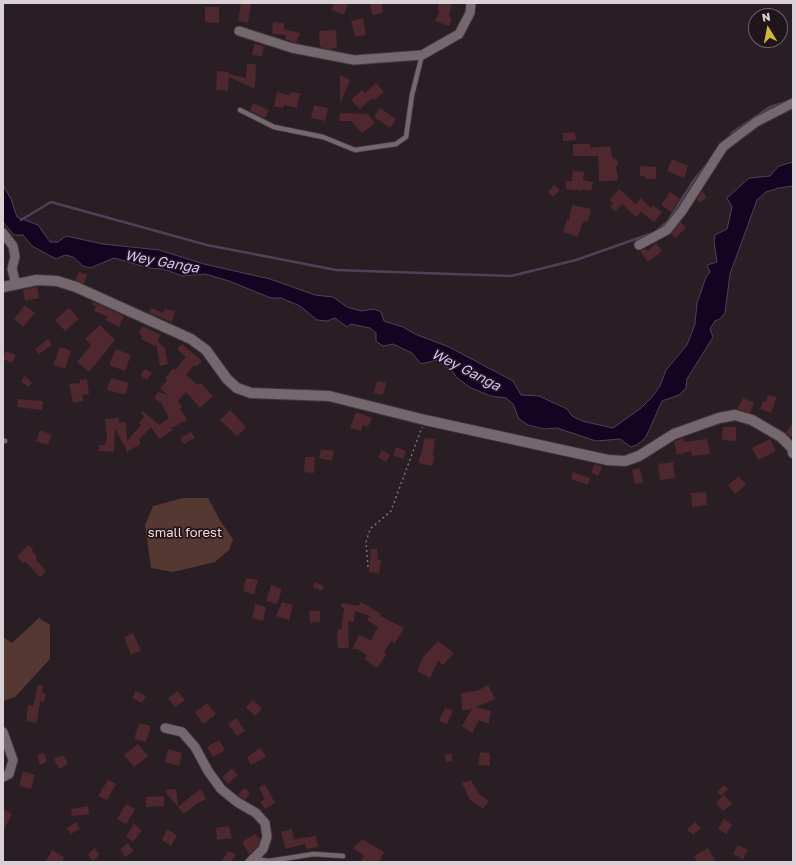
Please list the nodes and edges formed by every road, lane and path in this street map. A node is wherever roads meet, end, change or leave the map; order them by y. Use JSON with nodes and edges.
{"nodes":[{"id":1,"x":471,"y":3,"type":"edge"},
{"id":2,"x":239,"y":31,"type":"dead end"},
{"id":3,"x":422,"y":55,"type":"junction"},
{"id":4,"x":793,"y":103,"type":"edge"},
{"id":5,"x":240,"y":110,"type":"dead end"},
{"id":6,"x":3,"y":233,"type":"edge"},
{"id":7,"x":639,"y":244,"type":"dead end"},
{"id":8,"x":16,"y":284,"type":"junction"},
{"id":9,"x":3,"y":287,"type":"edge"},
{"id":10,"x":425,"y":420,"type":"junction"},
{"id":11,"x":793,"y":453,"type":"edge"},
{"id":12,"x":368,"y":567,"type":"dead end"},
{"id":13,"x":165,"y":728,"type":"dead end"},
{"id":14,"x":3,"y":732,"type":"edge"},
{"id":15,"x":3,"y":778,"type":"edge"},
{"id":16,"x":343,"y":856,"type":"dead end"},
{"id":17,"x":252,"y":860,"type":"edge"}],
"edges":[{"from":1,"to":3,"type":"street"},
{"from":2,"to":3,"type":"street"},
{"from":3,"to":5,"type":"lane"},
{"from":4,"to":7,"type":"street"},
{"from":6,"to":8,"type":"street"},
{"from":8,"to":9,"type":"street"},
{"from":8,"to":10,"type":"street"},
{"from":10,"to":11,"type":"street"},
{"from":10,"to":12,"type":"path"},
{"from":13,"to":17,"type":"street"},
{"from":14,"to":15,"type":"street"},
{"from":16,"to":17,"type":"lane"}]}
